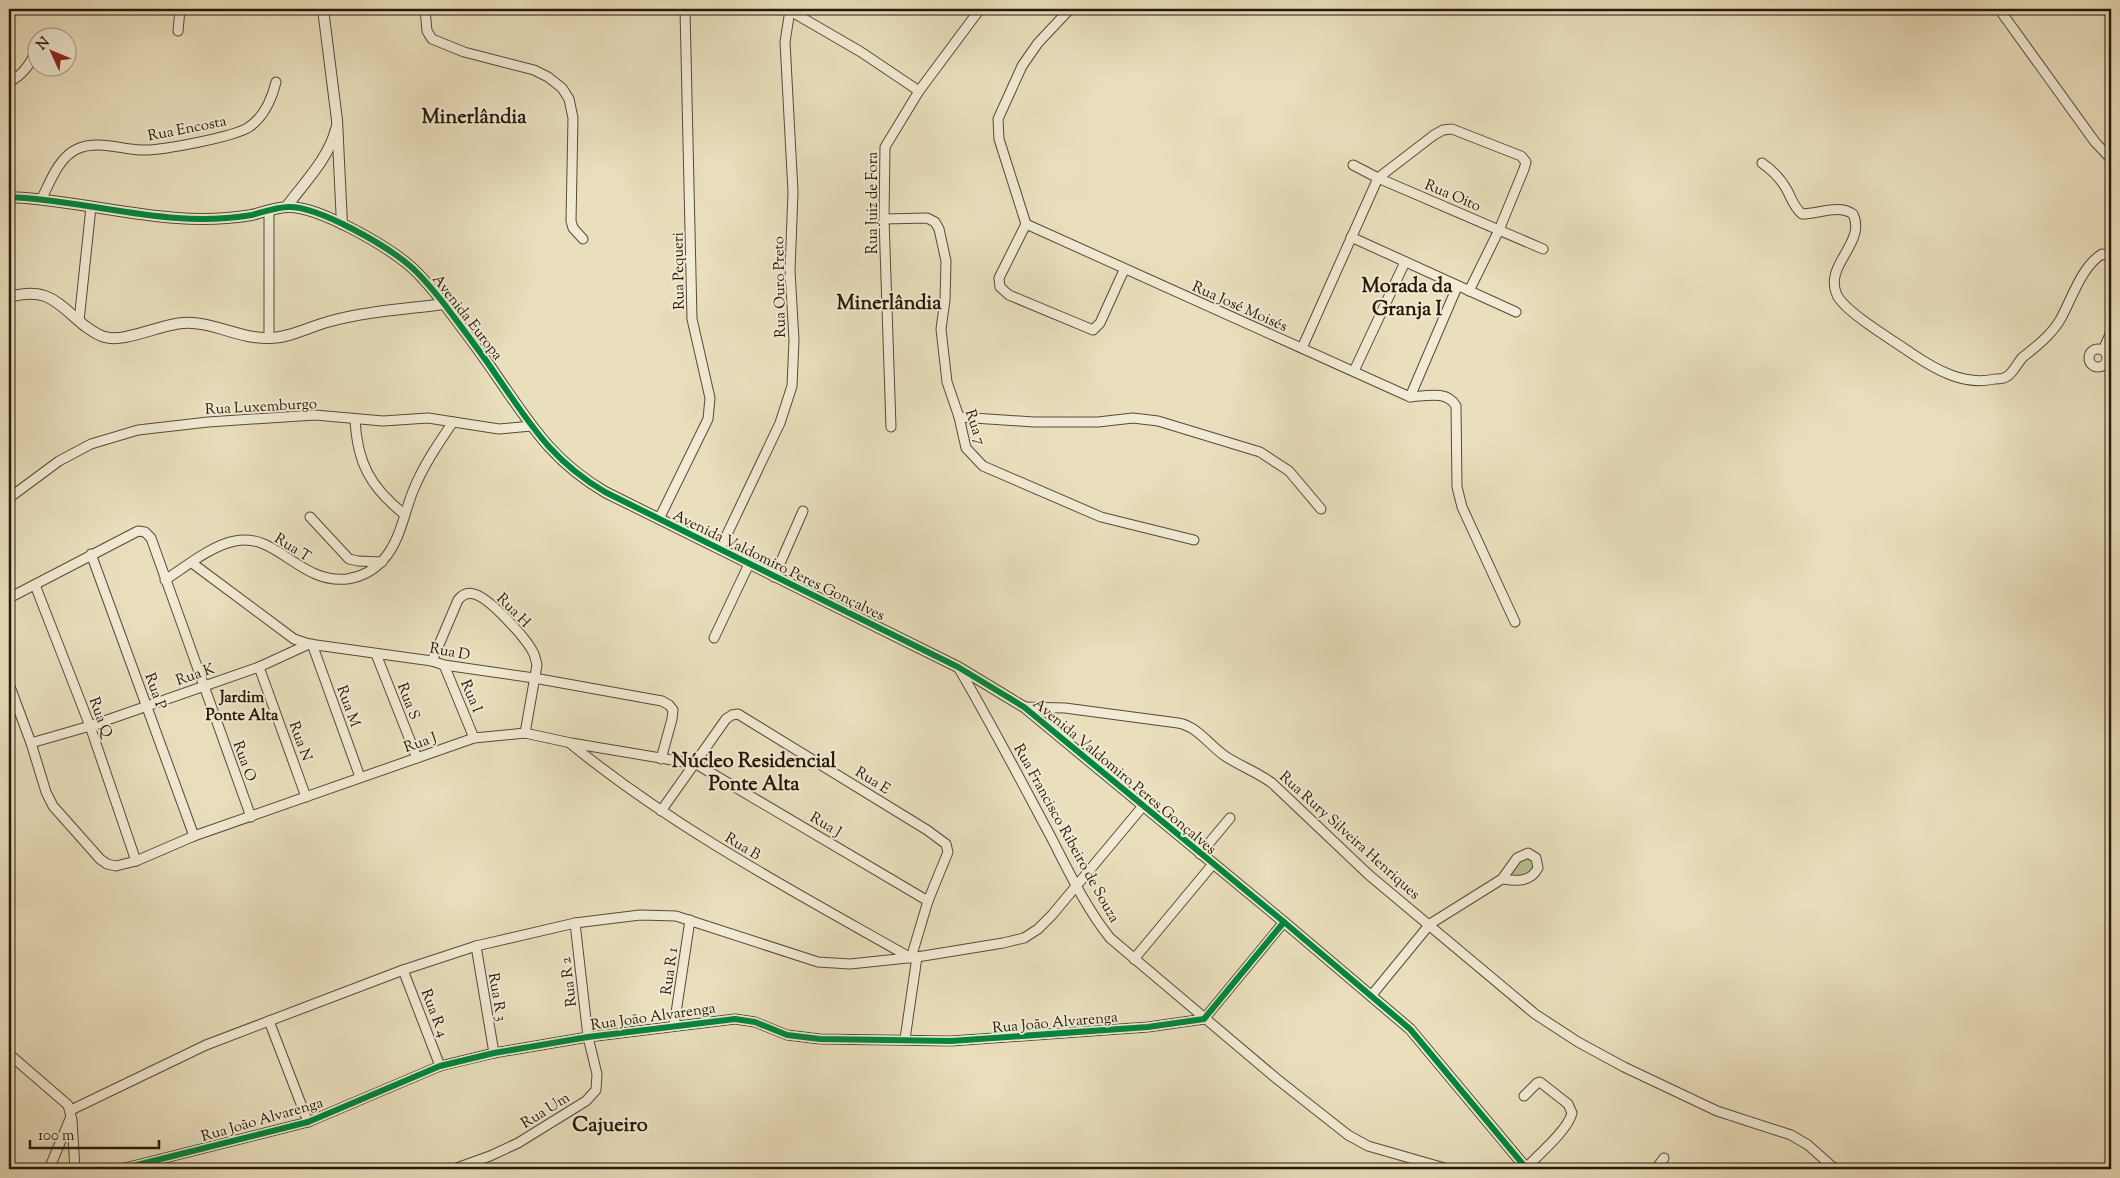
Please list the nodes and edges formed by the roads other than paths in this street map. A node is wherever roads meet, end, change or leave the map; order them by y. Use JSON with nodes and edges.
{"nodes":[{"id":1,"x":180,"y":9,"type":"edge"},
{"id":2,"x":322,"y":9,"type":"edge"},
{"id":3,"x":425,"y":9,"type":"edge"},
{"id":4,"x":685,"y":9,"type":"edge"},
{"id":5,"x":788,"y":9,"type":"edge"},
{"id":6,"x":980,"y":9,"type":"edge"},
{"id":7,"x":1070,"y":9,"type":"edge"},
{"id":8,"x":1999,"y":9,"type":"edge"},
{"id":9,"x":2105,"y":9,"type":"edge"},
{"id":10,"x":2111,"y":14,"type":"edge"},
{"id":11,"x":178,"y":31,"type":"dead end"},
{"id":12,"x":28,"y":67,"type":"edge"},
{"id":13,"x":9,"y":82,"type":"edge"},
{"id":14,"x":276,"y":82,"type":"dead end"},
{"id":15,"x":919,"y":91,"type":"junction"},
{"id":16,"x":337,"y":120,"type":"junction"},
{"id":17,"x":2111,"y":159,"type":"edge"},
{"id":18,"x":321,"y":160,"type":"junction"},
{"id":19,"x":340,"y":163,"type":"junction"},
{"id":20,"x":1762,"y":163,"type":"dead end"},
{"id":21,"x":1353,"y":165,"type":"dead end"},
{"id":22,"x":1378,"y":178,"type":"junction"},
{"id":23,"x":9,"y":197,"type":"edge"},
{"id":24,"x":42,"y":198,"type":"junction"},
{"id":25,"x":287,"y":206,"type":"junction"},
{"id":26,"x":91,"y":207,"type":"junction"},
{"id":27,"x":269,"y":212,"type":"junction"},
{"id":28,"x":884,"y":219,"type":"junction"},
{"id":29,"x":342,"y":224,"type":"junction"},
{"id":30,"x":1026,"y":224,"type":"junction"},
{"id":31,"x":1499,"y":230,"type":"junction"},
{"id":32,"x":1351,"y":237,"type":"junction"},
{"id":33,"x":583,"y":239,"type":"dead end"},
{"id":34,"x":1543,"y":249,"type":"dead end"},
{"id":35,"x":2111,"y":257,"type":"edge"},
{"id":36,"x":1404,"y":262,"type":"junction"},
{"id":37,"x":1124,"y":270,"type":"junction"},
{"id":38,"x":1458,"y":287,"type":"junction"},
{"id":39,"x":1470,"y":291,"type":"junction"},
{"id":40,"x":9,"y":297,"type":"edge"},
{"id":41,"x":444,"y":304,"type":"junction"},
{"id":42,"x":1516,"y":312,"type":"dead end"},
{"id":43,"x":79,"y":321,"type":"junction"},
{"id":44,"x":2111,"y":332,"type":"edge"},
{"id":45,"x":269,"y":338,"type":"junction"},
{"id":46,"x":1302,"y":348,"type":"junction"},
{"id":47,"x":2103,"y":350,"type":"dead end"},
{"id":48,"x":1354,"y":372,"type":"junction"},
{"id":49,"x":1410,"y":397,"type":"junction"},
{"id":50,"x":959,"y":417,"type":"junction"},
{"id":51,"x":355,"y":419,"type":"junction"},
{"id":52,"x":453,"y":422,"type":"junction"},
{"id":53,"x":531,"y":426,"type":"junction"},
{"id":54,"x":891,"y":427,"type":"dead end"},
{"id":55,"x":605,"y":492,"type":"joint"},
{"id":56,"x":9,"y":498,"type":"edge"},
{"id":57,"x":1321,"y":509,"type":"dead end"},
{"id":58,"x":803,"y":511,"type":"dead end"},
{"id":59,"x":404,"y":514,"type":"junction"},
{"id":60,"x":310,"y":517,"type":"dead end"},
{"id":61,"x":659,"y":519,"type":"junction"},
{"id":62,"x":1194,"y":540,"type":"dead end"},
{"id":63,"x":720,"y":549,"type":"junction"},
{"id":64,"x":91,"y":554,"type":"junction"},
{"id":65,"x":382,"y":562,"type":"junction"},
{"id":66,"x":192,"y":563,"type":"junction"},
{"id":67,"x":749,"y":564,"type":"junction"},
{"id":68,"x":774,"y":577,"type":"junction"},
{"id":69,"x":165,"y":580,"type":"junction"},
{"id":70,"x":35,"y":585,"type":"junction"},
{"id":71,"x":9,"y":598,"type":"edge"},
{"id":72,"x":1515,"y":622,"type":"dead end"},
{"id":73,"x":714,"y":638,"type":"dead end"},
{"id":74,"x":311,"y":644,"type":"junction"},
{"id":75,"x":376,"y":654,"type":"junction"},
{"id":76,"x":432,"y":661,"type":"junction"},
{"id":77,"x":444,"y":665,"type":"junction"},
{"id":78,"x":259,"y":666,"type":"junction"},
{"id":79,"x":958,"y":667,"type":"junction"},
{"id":80,"x":534,"y":678,"type":"junction"},
{"id":81,"x":984,"y":683,"type":"junction"},
{"id":82,"x":9,"y":684,"type":"edge"},
{"id":83,"x":203,"y":686,"type":"junction"},
{"id":84,"x":10,"y":694,"type":"edge"},
{"id":85,"x":974,"y":695,"type":"junction"},
{"id":86,"x":147,"y":706,"type":"junction"},
{"id":87,"x":1024,"y":707,"type":"junction"},
{"id":88,"x":90,"y":726,"type":"junction"},
{"id":89,"x":525,"y":733,"type":"junction"},
{"id":90,"x":474,"y":738,"type":"junction"},
{"id":91,"x":31,"y":743,"type":"junction"},
{"id":92,"x":571,"y":743,"type":"junction"},
{"id":93,"x":417,"y":758,"type":"junction"},
{"id":94,"x":660,"y":759,"type":"junction"},
{"id":95,"x":696,"y":764,"type":"junction"},
{"id":96,"x":360,"y":778,"type":"junction"},
{"id":97,"x":306,"y":797,"type":"junction"},
{"id":98,"x":1143,"y":806,"type":"junction"},
{"id":99,"x":661,"y":811,"type":"junction"},
{"id":100,"x":251,"y":816,"type":"junction"},
{"id":101,"x":1230,"y":818,"type":"dead end"},
{"id":102,"x":194,"y":836,"type":"junction"},
{"id":103,"x":1200,"y":854,"type":"junction"},
{"id":104,"x":136,"y":860,"type":"junction"},
{"id":105,"x":1213,"y":864,"type":"junction"},
{"id":106,"x":1502,"y":879,"type":"dead end"},
{"id":107,"x":1077,"y":886,"type":"junction"},
{"id":108,"x":928,"y":901,"type":"junction"},
{"id":109,"x":690,"y":920,"type":"junction"},
{"id":110,"x":1284,"y":922,"type":"junction"},
{"id":111,"x":575,"y":923,"type":"junction"},
{"id":112,"x":1430,"y":924,"type":"junction"},
{"id":113,"x":476,"y":946,"type":"junction"},
{"id":114,"x":914,"y":957,"type":"junction"},
{"id":115,"x":1134,"y":959,"type":"junction"},
{"id":116,"x":403,"y":970,"type":"junction"},
{"id":117,"x":1371,"y":996,"type":"junction"},
{"id":118,"x":1204,"y":1019,"type":"junction"},
{"id":119,"x":269,"y":1021,"type":"junction"},
{"id":120,"x":674,"y":1026,"type":"junction"},
{"id":121,"x":588,"y":1038,"type":"junction"},
{"id":122,"x":904,"y":1039,"type":"junction"},
{"id":123,"x":494,"y":1053,"type":"junction"},
{"id":124,"x":9,"y":1054,"type":"edge"},
{"id":125,"x":440,"y":1066,"type":"junction"},
{"id":126,"x":1524,"y":1096,"type":"dead end"},
{"id":127,"x":71,"y":1112,"type":"junction"},
{"id":128,"x":308,"y":1122,"type":"junction"},
{"id":129,"x":1664,"y":1158,"type":"dead end"},
{"id":130,"x":49,"y":1169,"type":"edge"},
{"id":131,"x":75,"y":1169,"type":"edge"},
{"id":132,"x":121,"y":1169,"type":"edge"},
{"id":133,"x":454,"y":1169,"type":"edge"},
{"id":134,"x":1448,"y":1169,"type":"edge"},
{"id":135,"x":1526,"y":1169,"type":"edge"},
{"id":136,"x":1656,"y":1169,"type":"edge"},
{"id":137,"x":1835,"y":1169,"type":"edge"}],
"edges":[{"from":1,"to":11,"type":"street"},
{"from":2,"to":16,"type":"street"},
{"from":3,"to":33,"type":"street"},
{"from":4,"to":61,"type":"street","name":"Rua Pequeri"},
{"from":5,"to":15,"type":"street"},
{"from":5,"to":63,"type":"street","name":"Rua Ouro Preto"},
{"from":6,"to":15,"type":"street","name":"Rua Juiz de Fora"},
{"from":7,"to":30,"type":"street"},
{"from":8,"to":17,"type":"street"},
{"from":9,"to":10,"type":"street"},
{"from":12,"to":13,"type":"street"},
{"from":14,"to":24,"type":"street","name":"Rua Encosta"},
{"from":15,"to":28,"type":"street","name":"Rua Juiz de Fora"},
{"from":16,"to":18,"type":"street"},
{"from":16,"to":19,"type":"street"},
{"from":18,"to":19,"type":"street"},
{"from":18,"to":25,"type":"street"},
{"from":19,"to":29,"type":"street"},
{"from":20,"to":35,"type":"street"},
{"from":21,"to":22,"type":"street","name":"Rua Oito"},
{"from":22,"to":31,"type":"street","name":"Rua Oito"},
{"from":22,"to":31,"type":"street"},
{"from":22,"to":32,"type":"street"},
{"from":23,"to":24,"type":"street"},
{"from":24,"to":26,"type":"street"},
{"from":25,"to":27,"type":"street"},
{"from":25,"to":29,"type":"street","name":"Avenida Europa"},
{"from":26,"to":27,"type":"street"},
{"from":26,"to":43,"type":"street"},
{"from":27,"to":45,"type":"street"},
{"from":28,"to":50,"type":"street","name":"Rua 7"},
{"from":28,"to":54,"type":"street","name":"Rua Juiz de Fora"},
{"from":29,"to":41,"type":"street","name":"Avenida Europa"},
{"from":30,"to":37,"type":"street","name":"Rua José Moisés"},
{"from":30,"to":37,"type":"street"},
{"from":31,"to":34,"type":"street","name":"Rua Oito"},
{"from":31,"to":39,"type":"street"},
{"from":32,"to":36,"type":"street"},
{"from":32,"to":46,"type":"street"},
{"from":36,"to":38,"type":"street"},
{"from":36,"to":48,"type":"street"},
{"from":37,"to":46,"type":"street","name":"Rua José Moisés"},
{"from":38,"to":39,"type":"street"},
{"from":38,"to":49,"type":"street"},
{"from":39,"to":42,"type":"street"},
{"from":40,"to":43,"type":"street"},
{"from":41,"to":45,"type":"street"},
{"from":41,"to":53,"type":"street","name":"Avenida Europa"},
{"from":43,"to":45,"type":"street"},
{"from":44,"to":47,"type":"street"},
{"from":46,"to":48,"type":"street","name":"Rua José Moisés"},
{"from":48,"to":49,"type":"street","name":"Rua José Moisés"},
{"from":49,"to":72,"type":"street","name":"Rua José Moisés"},
{"from":50,"to":57,"type":"street"},
{"from":50,"to":62,"type":"street","name":"Rua 7"},
{"from":51,"to":52,"type":"street","name":"Rua Luxemburgo"},
{"from":51,"to":56,"type":"street","name":"Rua Luxemburgo"},
{"from":51,"to":59,"type":"street"},
{"from":52,"to":53,"type":"street","name":"Rua Luxemburgo"},
{"from":52,"to":59,"type":"street","name":"Rua T"},
{"from":53,"to":55,"type":"street","name":"Avenida Europa"},
{"from":55,"to":61,"type":"street","name":"Avenida Valdomiro Peres Gonçalves"},
{"from":58,"to":68,"type":"street"},
{"from":59,"to":65,"type":"street","name":"Rua T"},
{"from":60,"to":65,"type":"street","name":"Rua T"},
{"from":61,"to":63,"type":"street","name":"Avenida Valdomiro Peres Gonçalves"},
{"from":63,"to":67,"type":"street","name":"Avenida Valdomiro Peres Gonçalves"},
{"from":64,"to":69,"type":"street"},
{"from":64,"to":70,"type":"street"},
{"from":64,"to":86,"type":"street","name":"Rua P"},
{"from":65,"to":66,"type":"street","name":"Rua T"},
{"from":66,"to":69,"type":"street","name":"Rua T"},
{"from":66,"to":74,"type":"street","name":"Rua D"},
{"from":67,"to":68,"type":"street","name":"Avenida Valdomiro Peres Gonçalves"},
{"from":67,"to":73,"type":"street"},
{"from":68,"to":79,"type":"street","name":"Avenida Valdomiro Peres Gonçalves"},
{"from":69,"to":83,"type":"street"},
{"from":70,"to":71,"type":"street"},
{"from":70,"to":88,"type":"street","name":"Rua Q"},
{"from":74,"to":75,"type":"street","name":"Rua D"},
{"from":74,"to":78,"type":"street","name":"Rua K"},
{"from":74,"to":96,"type":"street","name":"Rua M"},
{"from":75,"to":76,"type":"street","name":"Rua D"},
{"from":75,"to":93,"type":"street","name":"Rua S"},
{"from":76,"to":77,"type":"street","name":"Rua D"},
{"from":76,"to":80,"type":"street","name":"Rua H"},
{"from":77,"to":80,"type":"street","name":"Rua D"},
{"from":77,"to":90,"type":"street","name":"Rua I"},
{"from":78,"to":83,"type":"street","name":"Rua K"},
{"from":78,"to":97,"type":"street","name":"Rua N"},
{"from":79,"to":81,"type":"street","name":"Avenida Valdomiro Peres Gonçalves"},
{"from":79,"to":85,"type":"street","name":"Rua Francisco Ribeiro de Souza"},
{"from":80,"to":89,"type":"street","name":"Rua H"},
{"from":80,"to":94,"type":"street","name":"Rua D"},
{"from":81,"to":85,"type":"street"},
{"from":81,"to":87,"type":"street","name":"Avenida Valdomiro Peres Gonçalves"},
{"from":82,"to":84,"type":"street","name":"Rua J"},
{"from":83,"to":86,"type":"street","name":"Rua K"},
{"from":83,"to":100,"type":"street","name":"Rua O"},
{"from":84,"to":91,"type":"street","name":"Rua J"},
{"from":85,"to":107,"type":"street","name":"Rua Francisco Ribeiro de Souza"},
{"from":86,"to":88,"type":"street","name":"Rua K"},
{"from":86,"to":102,"type":"street","name":"Rua P"},
{"from":87,"to":98,"type":"street","name":"Avenida Valdomiro Peres Gonçalves"},
{"from":87,"to":112,"type":"street","name":"Rua Rury Silveira Henriques"},
{"from":88,"to":91,"type":"street","name":"Rua K"},
{"from":88,"to":104,"type":"street","name":"Rua Q"},
{"from":89,"to":90,"type":"street","name":"Rua J"},
{"from":89,"to":92,"type":"street","name":"Rua J"},
{"from":90,"to":93,"type":"street","name":"Rua J"},
{"from":91,"to":104,"type":"street","name":"Rua J"},
{"from":92,"to":94,"type":"street","name":"Rua J"},
{"from":92,"to":99,"type":"street","name":"Rua B"},
{"from":93,"to":96,"type":"street","name":"Rua J"},
{"from":94,"to":95,"type":"street","name":"Rua J"},
{"from":95,"to":99,"type":"street","name":"Rua E"},
{"from":95,"to":108,"type":"street","name":"Rua J"},
{"from":95,"to":108,"type":"street","name":"Rua E"},
{"from":96,"to":97,"type":"street","name":"Rua J"},
{"from":97,"to":100,"type":"street","name":"Rua J"},
{"from":98,"to":103,"type":"street","name":"Avenida Valdomiro Peres Gonçalves"},
{"from":98,"to":107,"type":"street"},
{"from":99,"to":114,"type":"street","name":"Rua B"},
{"from":100,"to":102,"type":"street","name":"Rua J"},
{"from":101,"to":103,"type":"street"},
{"from":102,"to":104,"type":"street","name":"Rua J"},
{"from":103,"to":105,"type":"street","name":"Avenida Valdomiro Peres Gonçalves"},
{"from":105,"to":110,"type":"street","name":"Avenida Valdomiro Peres Gonçalves"},
{"from":105,"to":115,"type":"street"},
{"from":106,"to":112,"type":"street"},
{"from":107,"to":114,"type":"street"},
{"from":107,"to":115,"type":"street","name":"Rua Francisco Ribeiro de Souza"},
{"from":108,"to":114,"type":"street","name":"Rua E"},
{"from":109,"to":111,"type":"street"},
{"from":109,"to":114,"type":"street"},
{"from":109,"to":120,"type":"street","name":"Rua R 1"},
{"from":110,"to":117,"type":"street","name":"Avenida Valdomiro Peres Gonçalves"},
{"from":110,"to":118,"type":"street"},
{"from":111,"to":113,"type":"street"},
{"from":111,"to":121,"type":"street","name":"Rua R 2"},
{"from":112,"to":117,"type":"street"},
{"from":112,"to":137,"type":"street","name":"Rua Rury Silveira Henriques"},
{"from":113,"to":116,"type":"street"},
{"from":113,"to":123,"type":"street","name":"Rua R 3"},
{"from":114,"to":122,"type":"street","name":"Rua E"},
{"from":115,"to":118,"type":"street","name":"Rua Francisco Ribeiro de Souza"},
{"from":116,"to":119,"type":"street"},
{"from":116,"to":125,"type":"street","name":"Rua R 4"},
{"from":117,"to":135,"type":"street","name":"Avenida Valdomiro Peres Gonçalves"},
{"from":118,"to":122,"type":"street","name":"Rua João Alvarenga"},
{"from":118,"to":134,"type":"street","name":"Rua Francisco Ribeiro de Souza"},
{"from":119,"to":127,"type":"street"},
{"from":119,"to":128,"type":"street"},
{"from":120,"to":121,"type":"street","name":"Rua João Alvarenga"},
{"from":120,"to":122,"type":"street","name":"Rua João Alvarenga"},
{"from":121,"to":123,"type":"street","name":"Rua João Alvarenga"},
{"from":121,"to":133,"type":"street","name":"Rua Um"},
{"from":123,"to":125,"type":"street","name":"Rua João Alvarenga"},
{"from":124,"to":127,"type":"street"},
{"from":125,"to":128,"type":"street","name":"Rua João Alvarenga"},
{"from":126,"to":135,"type":"street"},
{"from":127,"to":130,"type":"street"},
{"from":127,"to":131,"type":"street"},
{"from":128,"to":132,"type":"street","name":"Rua João Alvarenga"},
{"from":129,"to":136,"type":"street"}]}
